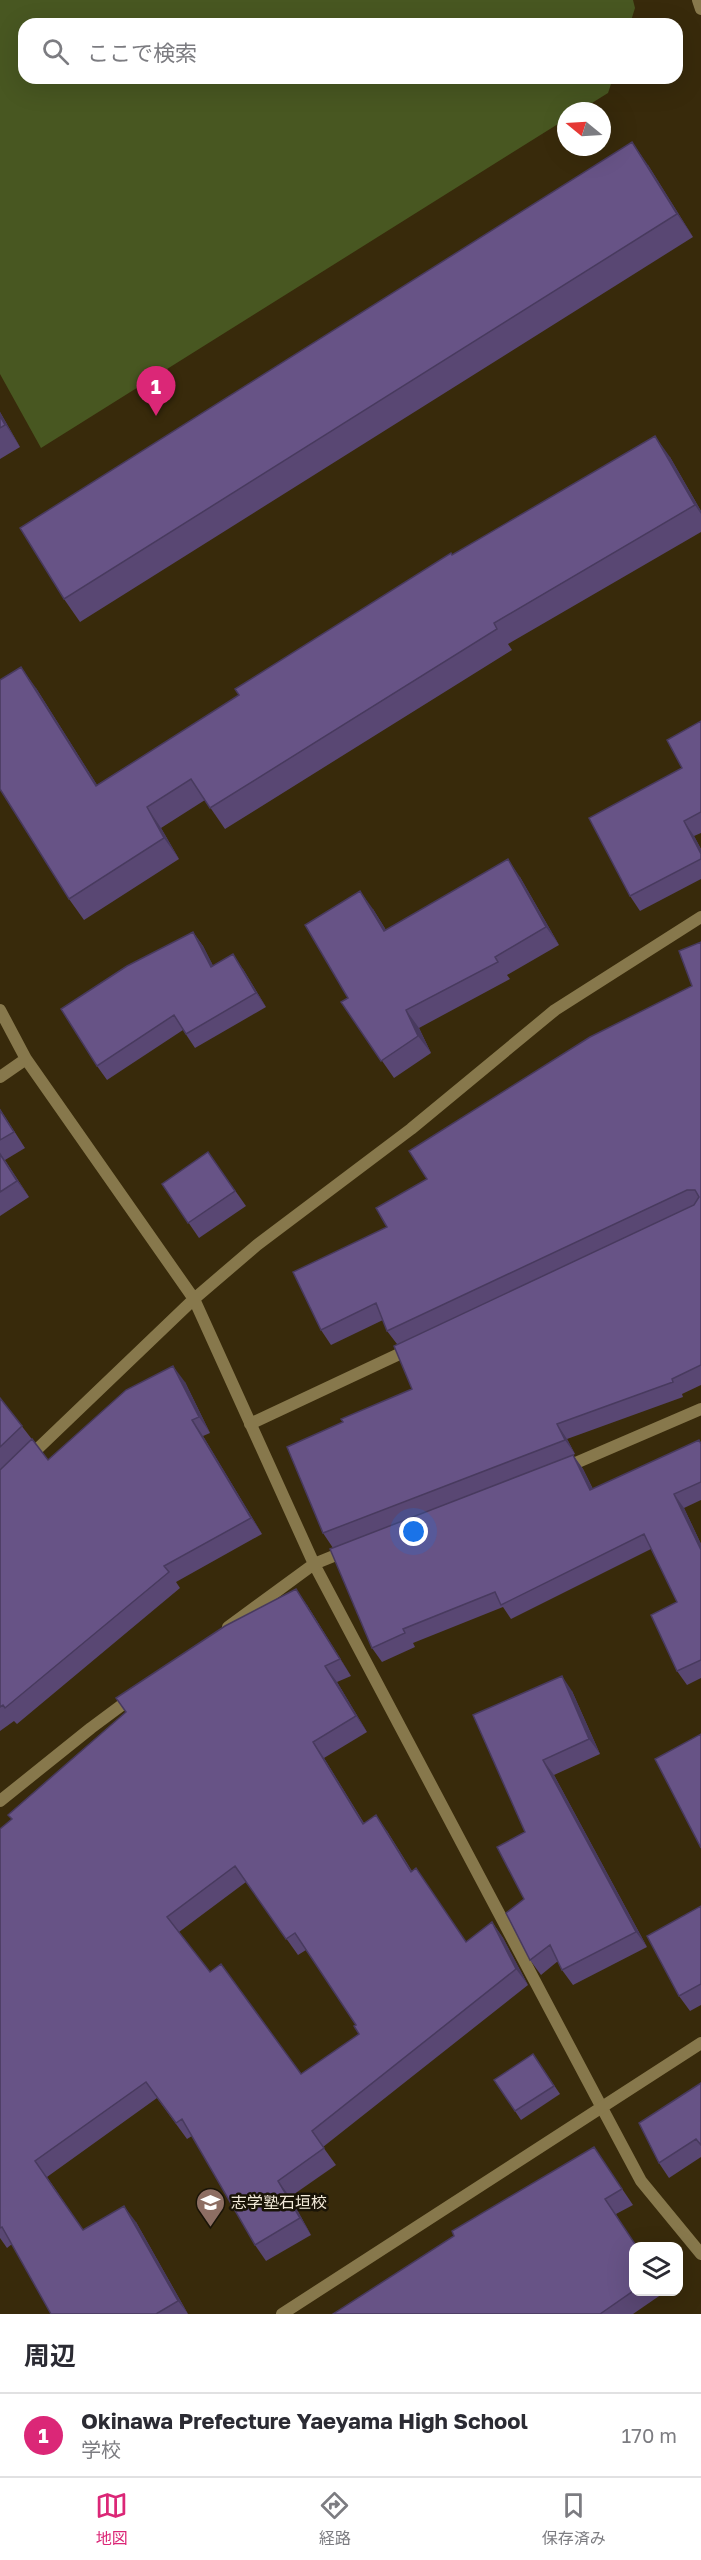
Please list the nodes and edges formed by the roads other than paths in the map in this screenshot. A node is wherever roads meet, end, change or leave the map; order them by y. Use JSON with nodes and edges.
{"nodes":[{"id":1,"x":698,"y":0,"type":"edge"},
{"id":2,"x":701,"y":9,"type":"edge"},
{"id":3,"x":701,"y":917,"type":"edge"},
{"id":4,"x":0,"y":1010,"type":"edge"},
{"id":5,"x":26,"y":1059,"type":"junction"},
{"id":6,"x":0,"y":1077,"type":"edge"},
{"id":7,"x":194,"y":1299,"type":"junction"},
{"id":8,"x":422,"y":1343,"type":"edge"},
{"id":9,"x":701,"y":1409,"type":"edge"},
{"id":10,"x":250,"y":1424,"type":"junction"},
{"id":11,"x":17,"y":1469,"type":"edge"},
{"id":12,"x":551,"y":1473,"type":"edge"},
{"id":13,"x":357,"y":1547,"type":"edge"},
{"id":14,"x":314,"y":1564,"type":"junction"},
{"id":15,"x":221,"y":1632,"type":"edge"},
{"id":16,"x":146,"y":1687,"type":"edge"},
{"id":17,"x":0,"y":1802,"type":"edge"},
{"id":18,"x":701,"y":2043,"type":"edge"},
{"id":19,"x":601,"y":2106,"type":"junction"},
{"id":20,"x":701,"y":2254,"type":"edge"},
{"id":21,"x":282,"y":2314,"type":"edge"}],
"edges":[{"from":1,"to":2,"type":"street"},
{"from":3,"to":7,"type":"street"},
{"from":4,"to":5,"type":"street"},
{"from":5,"to":6,"type":"street"},
{"from":5,"to":7,"type":"street"},
{"from":7,"to":10,"type":"street"},
{"from":7,"to":11,"type":"street"},
{"from":8,"to":10,"type":"street"},
{"from":9,"to":12,"type":"street"},
{"from":10,"to":14,"type":"street"},
{"from":13,"to":14,"type":"street"},
{"from":14,"to":15,"type":"street"},
{"from":14,"to":19,"type":"street"},
{"from":16,"to":17,"type":"street"},
{"from":18,"to":19,"type":"street"},
{"from":19,"to":20,"type":"street"},
{"from":19,"to":21,"type":"street"}]}
